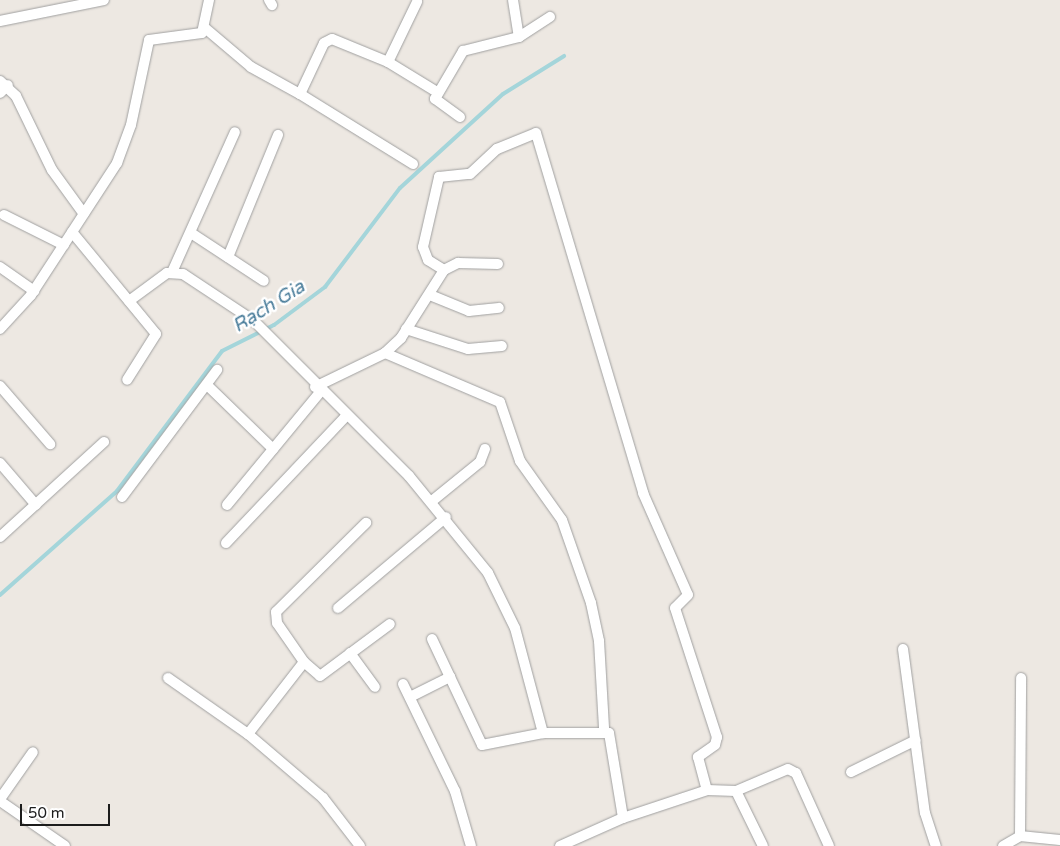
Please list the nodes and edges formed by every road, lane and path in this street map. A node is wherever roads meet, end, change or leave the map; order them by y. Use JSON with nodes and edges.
{"nodes":[{"id":1,"x":104,"y":0,"type":"edge"},
{"id":2,"x":209,"y":0,"type":"edge"},
{"id":3,"x":513,"y":0,"type":"edge"},
{"id":4,"x":417,"y":2,"type":"dead end"},
{"id":5,"x":550,"y":17,"type":"dead end"},
{"id":6,"x":0,"y":21,"type":"edge"},
{"id":7,"x":204,"y":28,"type":"junction"},
{"id":8,"x":519,"y":37,"type":"junction"},
{"id":9,"x":388,"y":62,"type":"junction"},
{"id":10,"x":3,"y":86,"type":"edge"},
{"id":11,"x":437,"y":92,"type":"junction"},
{"id":12,"x":300,"y":94,"type":"junction"},
{"id":13,"x":460,"y":118,"type":"dead end"},
{"id":14,"x":235,"y":132,"type":"dead end"},
{"id":15,"x":278,"y":135,"type":"dead end"},
{"id":16,"x":413,"y":164,"type":"dead end"},
{"id":17,"x":84,"y":214,"type":"junction"},
{"id":18,"x":4,"y":215,"type":"dead end"},
{"id":19,"x":72,"y":232,"type":"junction"},
{"id":20,"x":191,"y":233,"type":"junction"},
{"id":21,"x":64,"y":245,"type":"junction"},
{"id":22,"x":228,"y":257,"type":"junction"},
{"id":23,"x":498,"y":264,"type":"dead end"},
{"id":24,"x":0,"y":267,"type":"edge"},
{"id":25,"x":173,"y":270,"type":"junction"},
{"id":26,"x":444,"y":270,"type":"junction"},
{"id":27,"x":264,"y":281,"type":"dead end"},
{"id":28,"x":34,"y":291,"type":"junction"},
{"id":29,"x":430,"y":295,"type":"junction"},
{"id":30,"x":129,"y":301,"type":"junction"},
{"id":31,"x":499,"y":308,"type":"dead end"},
{"id":32,"x":0,"y":329,"type":"edge"},
{"id":33,"x":406,"y":329,"type":"junction"},
{"id":34,"x":502,"y":346,"type":"dead end"},
{"id":35,"x":385,"y":353,"type":"junction"},
{"id":36,"x":217,"y":370,"type":"dead end"},
{"id":37,"x":127,"y":380,"type":"dead end"},
{"id":38,"x":0,"y":386,"type":"edge"},
{"id":39,"x":207,"y":386,"type":"junction"},
{"id":40,"x":318,"y":389,"type":"junction"},
{"id":41,"x":346,"y":416,"type":"junction"},
{"id":42,"x":104,"y":442,"type":"dead end"},
{"id":43,"x":50,"y":444,"type":"dead end"},
{"id":44,"x":273,"y":449,"type":"junction"},
{"id":45,"x":485,"y":449,"type":"dead end"},
{"id":46,"x":0,"y":463,"type":"edge"},
{"id":47,"x":122,"y":497,"type":"dead end"},
{"id":48,"x":432,"y":501,"type":"junction"},
{"id":49,"x":36,"y":505,"type":"junction"},
{"id":50,"x":227,"y":505,"type":"dead end"},
{"id":51,"x":446,"y":517,"type":"junction"},
{"id":52,"x":366,"y":523,"type":"dead end"},
{"id":53,"x":0,"y":537,"type":"edge"},
{"id":54,"x":226,"y":544,"type":"dead end"},
{"id":55,"x":338,"y":608,"type":"dead end"},
{"id":56,"x":390,"y":624,"type":"dead end"},
{"id":57,"x":432,"y":639,"type":"dead end"},
{"id":58,"x":903,"y":649,"type":"dead end"},
{"id":59,"x":350,"y":653,"type":"junction"},
{"id":60,"x":304,"y":662,"type":"junction"},
{"id":61,"x":450,"y":677,"type":"junction"},
{"id":62,"x":168,"y":678,"type":"dead end"},
{"id":63,"x":1021,"y":678,"type":"dead end"},
{"id":64,"x":403,"y":684,"type":"dead end"},
{"id":65,"x":375,"y":687,"type":"dead end"},
{"id":66,"x":410,"y":697,"type":"junction"},
{"id":67,"x":604,"y":730,"type":"junction"},
{"id":68,"x":543,"y":733,"type":"junction"},
{"id":69,"x":248,"y":734,"type":"junction"},
{"id":70,"x":916,"y":740,"type":"junction"},
{"id":71,"x":33,"y":752,"type":"dead end"},
{"id":72,"x":851,"y":772,"type":"dead end"},
{"id":73,"x":707,"y":790,"type":"junction"},
{"id":74,"x":736,"y":791,"type":"junction"},
{"id":75,"x":0,"y":800,"type":"edge"},
{"id":76,"x":623,"y":818,"type":"junction"},
{"id":77,"x":1020,"y":836,"type":"junction"},
{"id":78,"x":1060,"y":840,"type":"edge"},
{"id":79,"x":65,"y":846,"type":"edge"},
{"id":80,"x":360,"y":846,"type":"edge"},
{"id":81,"x":471,"y":846,"type":"edge"},
{"id":82,"x":560,"y":846,"type":"edge"},
{"id":83,"x":763,"y":846,"type":"edge"},
{"id":84,"x":830,"y":846,"type":"edge"},
{"id":85,"x":936,"y":846,"type":"edge"},
{"id":86,"x":1003,"y":846,"type":"edge"}],
"edges":[{"from":1,"to":6,"type":"street"},
{"from":2,"to":7,"type":"street"},
{"from":3,"to":8,"type":"street"},
{"from":4,"to":9,"type":"street"},
{"from":5,"to":8,"type":"street"},
{"from":7,"to":12,"type":"street"},
{"from":7,"to":17,"type":"street"},
{"from":8,"to":11,"type":"street"},
{"from":9,"to":11,"type":"street"},
{"from":9,"to":12,"type":"street"},
{"from":10,"to":17,"type":"street"},
{"from":11,"to":13,"type":"street"},
{"from":12,"to":16,"type":"street"},
{"from":14,"to":20,"type":"street"},
{"from":15,"to":22,"type":"street"},
{"from":17,"to":19,"type":"street"},
{"from":18,"to":21,"type":"street"},
{"from":19,"to":21,"type":"street"},
{"from":19,"to":30,"type":"street"},
{"from":20,"to":22,"type":"street"},
{"from":20,"to":25,"type":"street"},
{"from":21,"to":28,"type":"street"},
{"from":22,"to":27,"type":"street"},
{"from":23,"to":26,"type":"street"},
{"from":24,"to":28,"type":"street"},
{"from":25,"to":30,"type":"street"},
{"from":25,"to":40,"type":"street"},
{"from":26,"to":29,"type":"street"},
{"from":26,"to":73,"type":"street"},
{"from":28,"to":32,"type":"street"},
{"from":29,"to":31,"type":"street"},
{"from":29,"to":33,"type":"street"},
{"from":30,"to":37,"type":"street"},
{"from":33,"to":34,"type":"street"},
{"from":33,"to":35,"type":"street"},
{"from":35,"to":40,"type":"street"},
{"from":35,"to":67,"type":"street"},
{"from":36,"to":39,"type":"street"},
{"from":38,"to":43,"type":"street"},
{"from":39,"to":44,"type":"street"},
{"from":39,"to":47,"type":"street"},
{"from":40,"to":41,"type":"street"},
{"from":40,"to":44,"type":"street"},
{"from":41,"to":48,"type":"street"},
{"from":41,"to":54,"type":"street"},
{"from":42,"to":49,"type":"street"},
{"from":44,"to":50,"type":"street"},
{"from":45,"to":48,"type":"street"},
{"from":46,"to":49,"type":"street"},
{"from":48,"to":51,"type":"street"},
{"from":49,"to":53,"type":"street"},
{"from":51,"to":55,"type":"street"},
{"from":51,"to":68,"type":"street"},
{"from":52,"to":60,"type":"street"},
{"from":56,"to":59,"type":"street"},
{"from":57,"to":61,"type":"street"},
{"from":58,"to":70,"type":"street"},
{"from":59,"to":60,"type":"street"},
{"from":59,"to":65,"type":"street"},
{"from":60,"to":69,"type":"street"},
{"from":61,"to":66,"type":"street"},
{"from":61,"to":68,"type":"street"},
{"from":62,"to":69,"type":"street"},
{"from":63,"to":77,"type":"street"},
{"from":64,"to":66,"type":"street"},
{"from":66,"to":81,"type":"street"},
{"from":67,"to":68,"type":"street"},
{"from":67,"to":76,"type":"street"},
{"from":69,"to":80,"type":"street"},
{"from":70,"to":72,"type":"street"},
{"from":70,"to":85,"type":"street"},
{"from":71,"to":75,"type":"street"},
{"from":73,"to":74,"type":"street"},
{"from":73,"to":76,"type":"street"},
{"from":74,"to":83,"type":"street"},
{"from":74,"to":84,"type":"street"},
{"from":75,"to":79,"type":"street"},
{"from":76,"to":82,"type":"street"},
{"from":77,"to":78,"type":"street"},
{"from":77,"to":86,"type":"street"}]}
